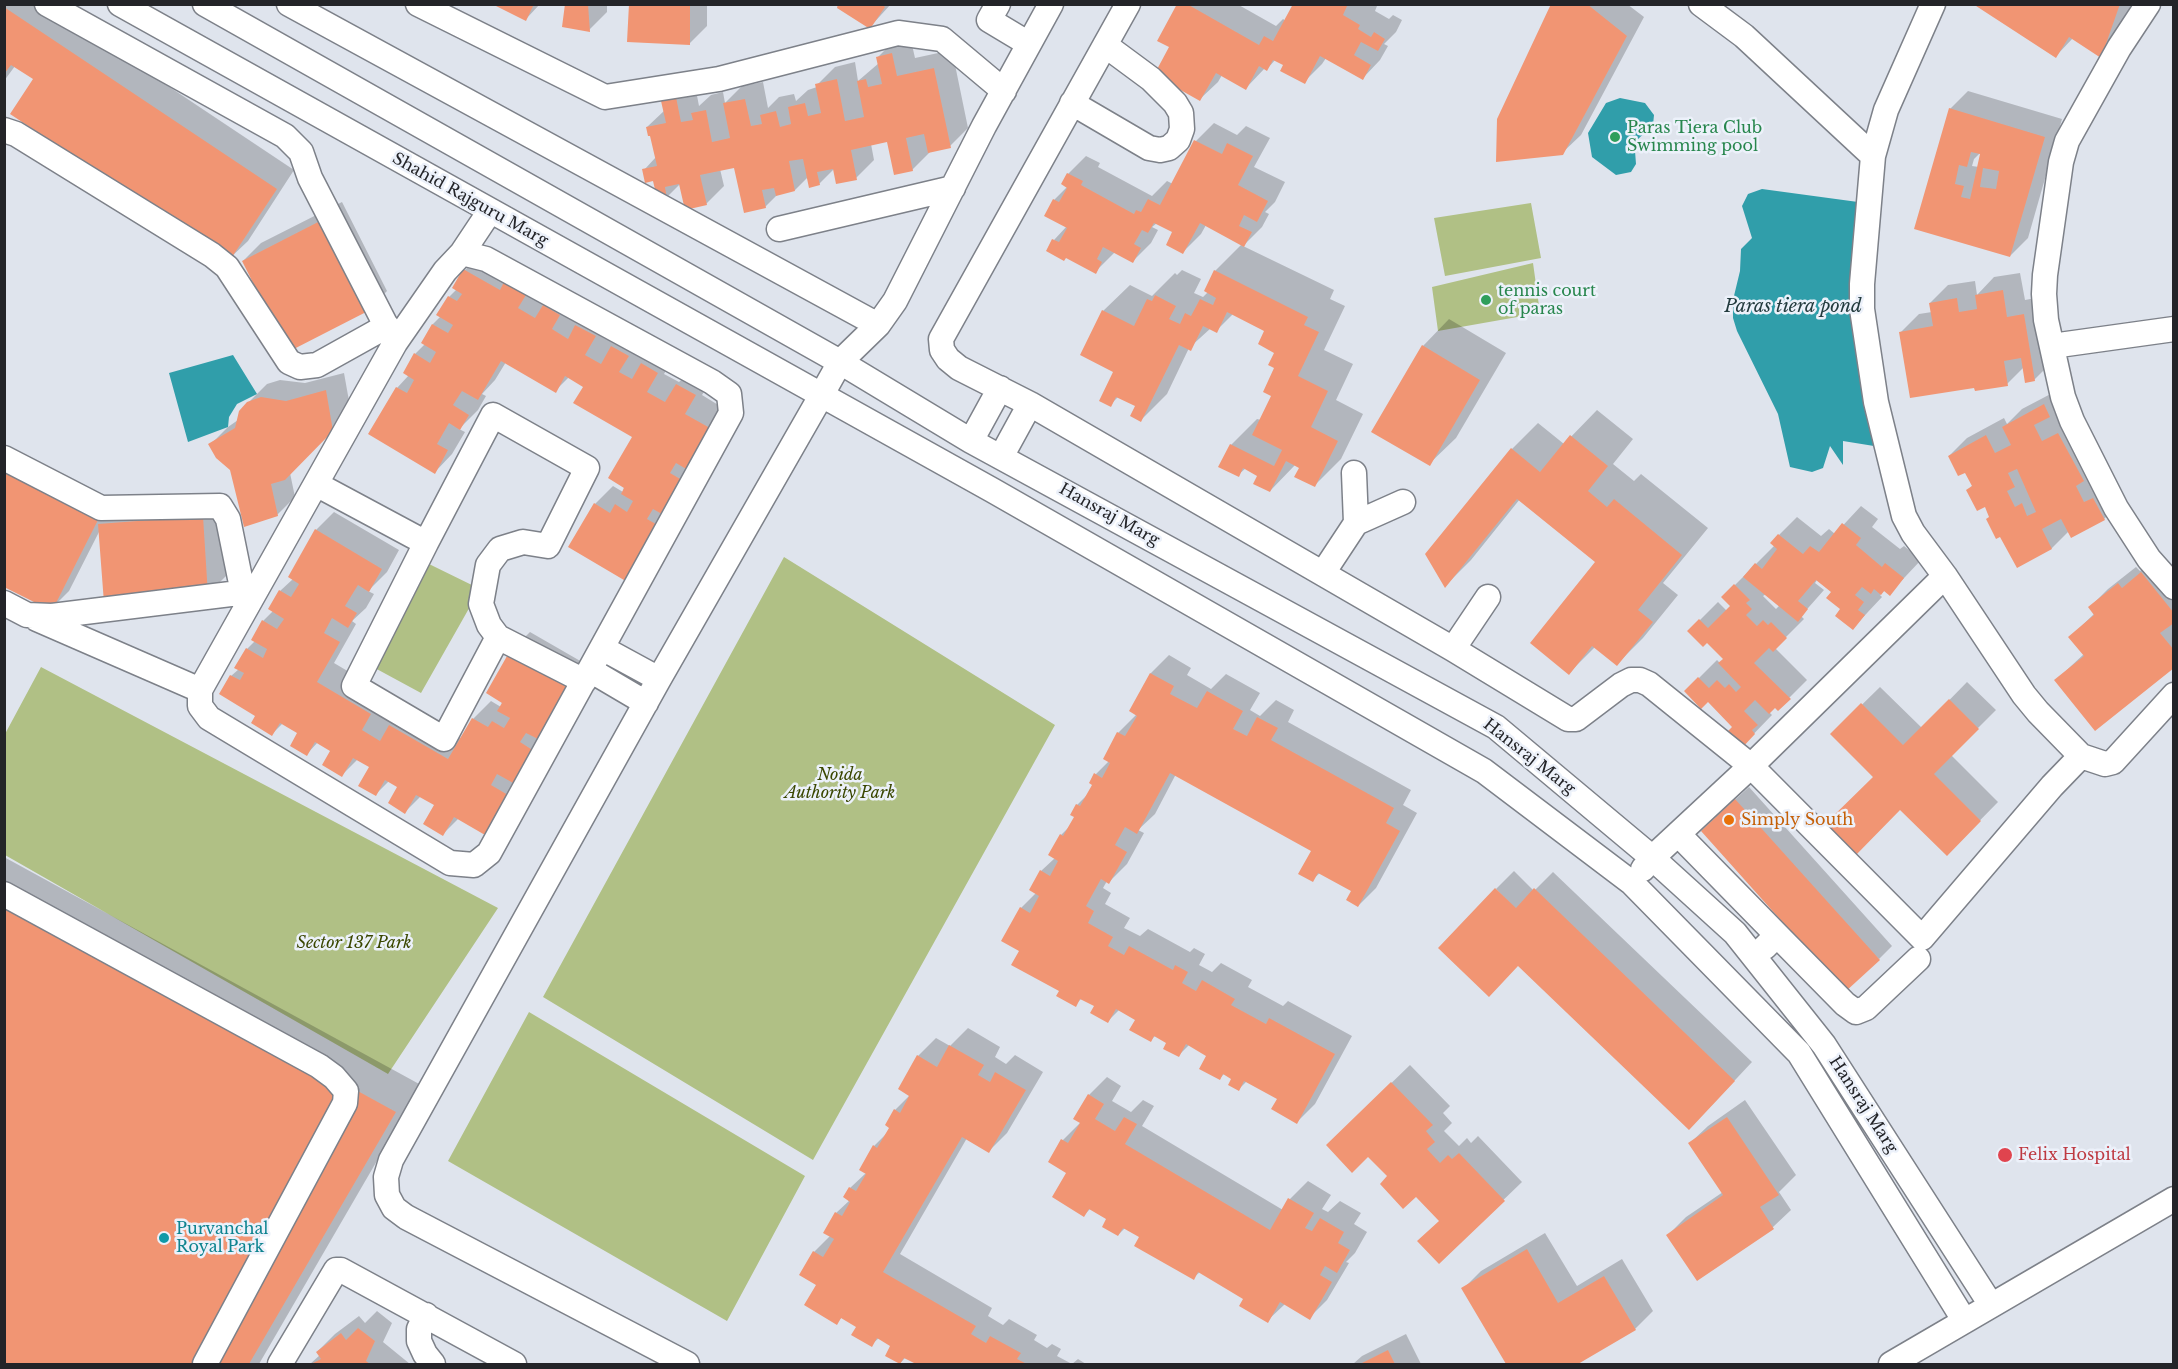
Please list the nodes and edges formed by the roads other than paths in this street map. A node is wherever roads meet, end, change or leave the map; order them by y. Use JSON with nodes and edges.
{"nodes":[{"id":1,"x":47,"y":4,"type":"edge"},
{"id":2,"x":120,"y":4,"type":"edge"},
{"id":3,"x":205,"y":4,"type":"edge"},
{"id":4,"x":289,"y":4,"type":"edge"},
{"id":5,"x":418,"y":4,"type":"edge"},
{"id":6,"x":998,"y":4,"type":"edge"},
{"id":7,"x":1051,"y":4,"type":"edge"},
{"id":8,"x":1128,"y":4,"type":"edge"},
{"id":9,"x":1701,"y":4,"type":"edge"},
{"id":10,"x":1933,"y":4,"type":"edge"},
{"id":11,"x":2148,"y":4,"type":"edge"},
{"id":12,"x":1029,"y":44,"type":"junction"},
{"id":13,"x":1105,"y":45,"type":"junction"},
{"id":14,"x":1004,"y":91,"type":"junction"},
{"id":15,"x":1072,"y":104,"type":"junction"},
{"id":16,"x":4,"y":130,"type":"edge"},
{"id":17,"x":1873,"y":156,"type":"junction"},
{"id":18,"x":953,"y":188,"type":"junction"},
{"id":19,"x":490,"y":211,"type":"junction"},
{"id":20,"x":779,"y":229,"type":"dead end"},
{"id":21,"x":462,"y":253,"type":"junction"},
{"id":22,"x":878,"y":325,"type":"junction"},
{"id":23,"x":2174,"y":329,"type":"edge"},
{"id":24,"x":391,"y":334,"type":"junction"},
{"id":25,"x":2052,"y":346,"type":"junction"},
{"id":26,"x":840,"y":362,"type":"junction"},
{"id":27,"x":1000,"y":388,"type":"junction"},
{"id":28,"x":821,"y":396,"type":"junction"},
{"id":29,"x":1030,"y":404,"type":"junction"},
{"id":30,"x":971,"y":441,"type":"junction"},
{"id":31,"x":1001,"y":457,"type":"junction"},
{"id":32,"x":4,"y":458,"type":"edge"},
{"id":33,"x":1354,"y":473,"type":"dead end"},
{"id":34,"x":316,"y":484,"type":"junction"},
{"id":35,"x":1403,"y":502,"type":"dead end"},
{"id":36,"x":1356,"y":523,"type":"junction"},
{"id":37,"x":426,"y":543,"type":"junction"},
{"id":38,"x":1323,"y":573,"type":"junction"},
{"id":39,"x":1945,"y":576,"type":"junction"},
{"id":40,"x":2174,"y":587,"type":"edge"},
{"id":41,"x":249,"y":592,"type":"junction"},
{"id":42,"x":1488,"y":597,"type":"dead end"},
{"id":43,"x":4,"y":603,"type":"edge"},
{"id":44,"x":27,"y":615,"type":"junction"},
{"id":45,"x":498,"y":637,"type":"junction"},
{"id":46,"x":602,"y":648,"type":"junction"},
{"id":47,"x":1453,"y":649,"type":"junction"},
{"id":48,"x":587,"y":676,"type":"junction"},
{"id":49,"x":659,"y":679,"type":"junction"},
{"id":50,"x":200,"y":690,"type":"junction"},
{"id":51,"x":2174,"y":695,"type":"edge"},
{"id":52,"x":646,"y":703,"type":"junction"},
{"id":53,"x":2081,"y":756,"type":"junction"},
{"id":54,"x":1751,"y":766,"type":"junction"},
{"id":55,"x":1678,"y":834,"type":"junction"},
{"id":56,"x":1652,"y":858,"type":"junction"},
{"id":57,"x":1632,"y":883,"type":"junction"},
{"id":58,"x":4,"y":894,"type":"edge"},
{"id":59,"x":1777,"y":935,"type":"junction"},
{"id":60,"x":1755,"y":957,"type":"junction"},
{"id":61,"x":1918,"y":959,"type":"dead end"},
{"id":62,"x":2174,"y":1199,"type":"edge"},
{"id":63,"x":1991,"y":1305,"type":"junction"},
{"id":64,"x":426,"y":1315,"type":"junction"},
{"id":65,"x":1964,"y":1320,"type":"junction"},
{"id":66,"x":205,"y":1365,"type":"edge"},
{"id":67,"x":280,"y":1365,"type":"edge"},
{"id":68,"x":433,"y":1365,"type":"edge"},
{"id":69,"x":514,"y":1365,"type":"edge"},
{"id":70,"x":687,"y":1365,"type":"edge"},
{"id":71,"x":1891,"y":1365,"type":"edge"}],
"edges":[{"from":1,"to":24,"type":"street"},
{"from":2,"to":19,"type":"street","name":"Shahid Rajguru Marg"},
{"from":3,"to":26,"type":"street"},
{"from":4,"to":22,"type":"street"},
{"from":5,"to":14,"type":"street"},
{"from":6,"to":12,"type":"street"},
{"from":7,"to":12,"type":"street"},
{"from":8,"to":13,"type":"street"},
{"from":9,"to":17,"type":"street"},
{"from":10,"to":17,"type":"street"},
{"from":11,"to":25,"type":"street"},
{"from":12,"to":14,"type":"street"},
{"from":13,"to":15,"type":"street"},
{"from":13,"to":15,"type":"street"},
{"from":14,"to":18,"type":"street"},
{"from":15,"to":27,"type":"street"},
{"from":16,"to":24,"type":"street"},
{"from":17,"to":39,"type":"street"},
{"from":18,"to":20,"type":"street"},
{"from":18,"to":22,"type":"street"},
{"from":19,"to":21,"type":"street"},
{"from":19,"to":28,"type":"street","name":"Shahid Rajguru Marg"},
{"from":21,"to":24,"type":"street"},
{"from":21,"to":46,"type":"street"},
{"from":22,"to":26,"type":"street"},
{"from":23,"to":25,"type":"street"},
{"from":24,"to":34,"type":"street"},
{"from":25,"to":40,"type":"street"},
{"from":26,"to":28,"type":"street"},
{"from":26,"to":30,"type":"street","name":"Hansraj Marg"},
{"from":27,"to":29,"type":"street"},
{"from":27,"to":30,"type":"street"},
{"from":28,"to":49,"type":"street"},
{"from":28,"to":57,"type":"street","name":"Hansraj Marg"},
{"from":29,"to":31,"type":"street"},
{"from":29,"to":38,"type":"street"},
{"from":30,"to":31,"type":"street","name":"Hansraj Marg"},
{"from":31,"to":56,"type":"street","name":"Hansraj Marg"},
{"from":32,"to":41,"type":"street"},
{"from":33,"to":36,"type":"street"},
{"from":34,"to":37,"type":"street"},
{"from":34,"to":41,"type":"street"},
{"from":35,"to":36,"type":"street"},
{"from":36,"to":38,"type":"street"},
{"from":37,"to":45,"type":"street"},
{"from":37,"to":45,"type":"street"},
{"from":38,"to":47,"type":"street"},
{"from":39,"to":53,"type":"street"},
{"from":39,"to":54,"type":"street"},
{"from":41,"to":44,"type":"street"},
{"from":41,"to":50,"type":"street"},
{"from":42,"to":47,"type":"street"},
{"from":43,"to":44,"type":"street"},
{"from":44,"to":50,"type":"street"},
{"from":45,"to":48,"type":"street"},
{"from":46,"to":48,"type":"street"},
{"from":46,"to":49,"type":"street"},
{"from":47,"to":54,"type":"street"},
{"from":48,"to":50,"type":"street"},
{"from":48,"to":52,"type":"street"},
{"from":49,"to":52,"type":"street"},
{"from":51,"to":53,"type":"street"},
{"from":52,"to":70,"type":"street"},
{"from":53,"to":54,"type":"street"},
{"from":54,"to":55,"type":"street"},
{"from":55,"to":56,"type":"street"},
{"from":55,"to":59,"type":"street"},
{"from":56,"to":57,"type":"street"},
{"from":56,"to":60,"type":"street","name":"Hansraj Marg"},
{"from":57,"to":65,"type":"street","name":"Hansraj Marg"},
{"from":58,"to":66,"type":"street"},
{"from":59,"to":60,"type":"street"},
{"from":59,"to":61,"type":"street"},
{"from":60,"to":63,"type":"street","name":"Hansraj Marg"},
{"from":62,"to":63,"type":"street"},
{"from":63,"to":65,"type":"street"},
{"from":64,"to":67,"type":"street"},
{"from":64,"to":68,"type":"street"},
{"from":64,"to":69,"type":"street"},
{"from":65,"to":71,"type":"street"}]}
